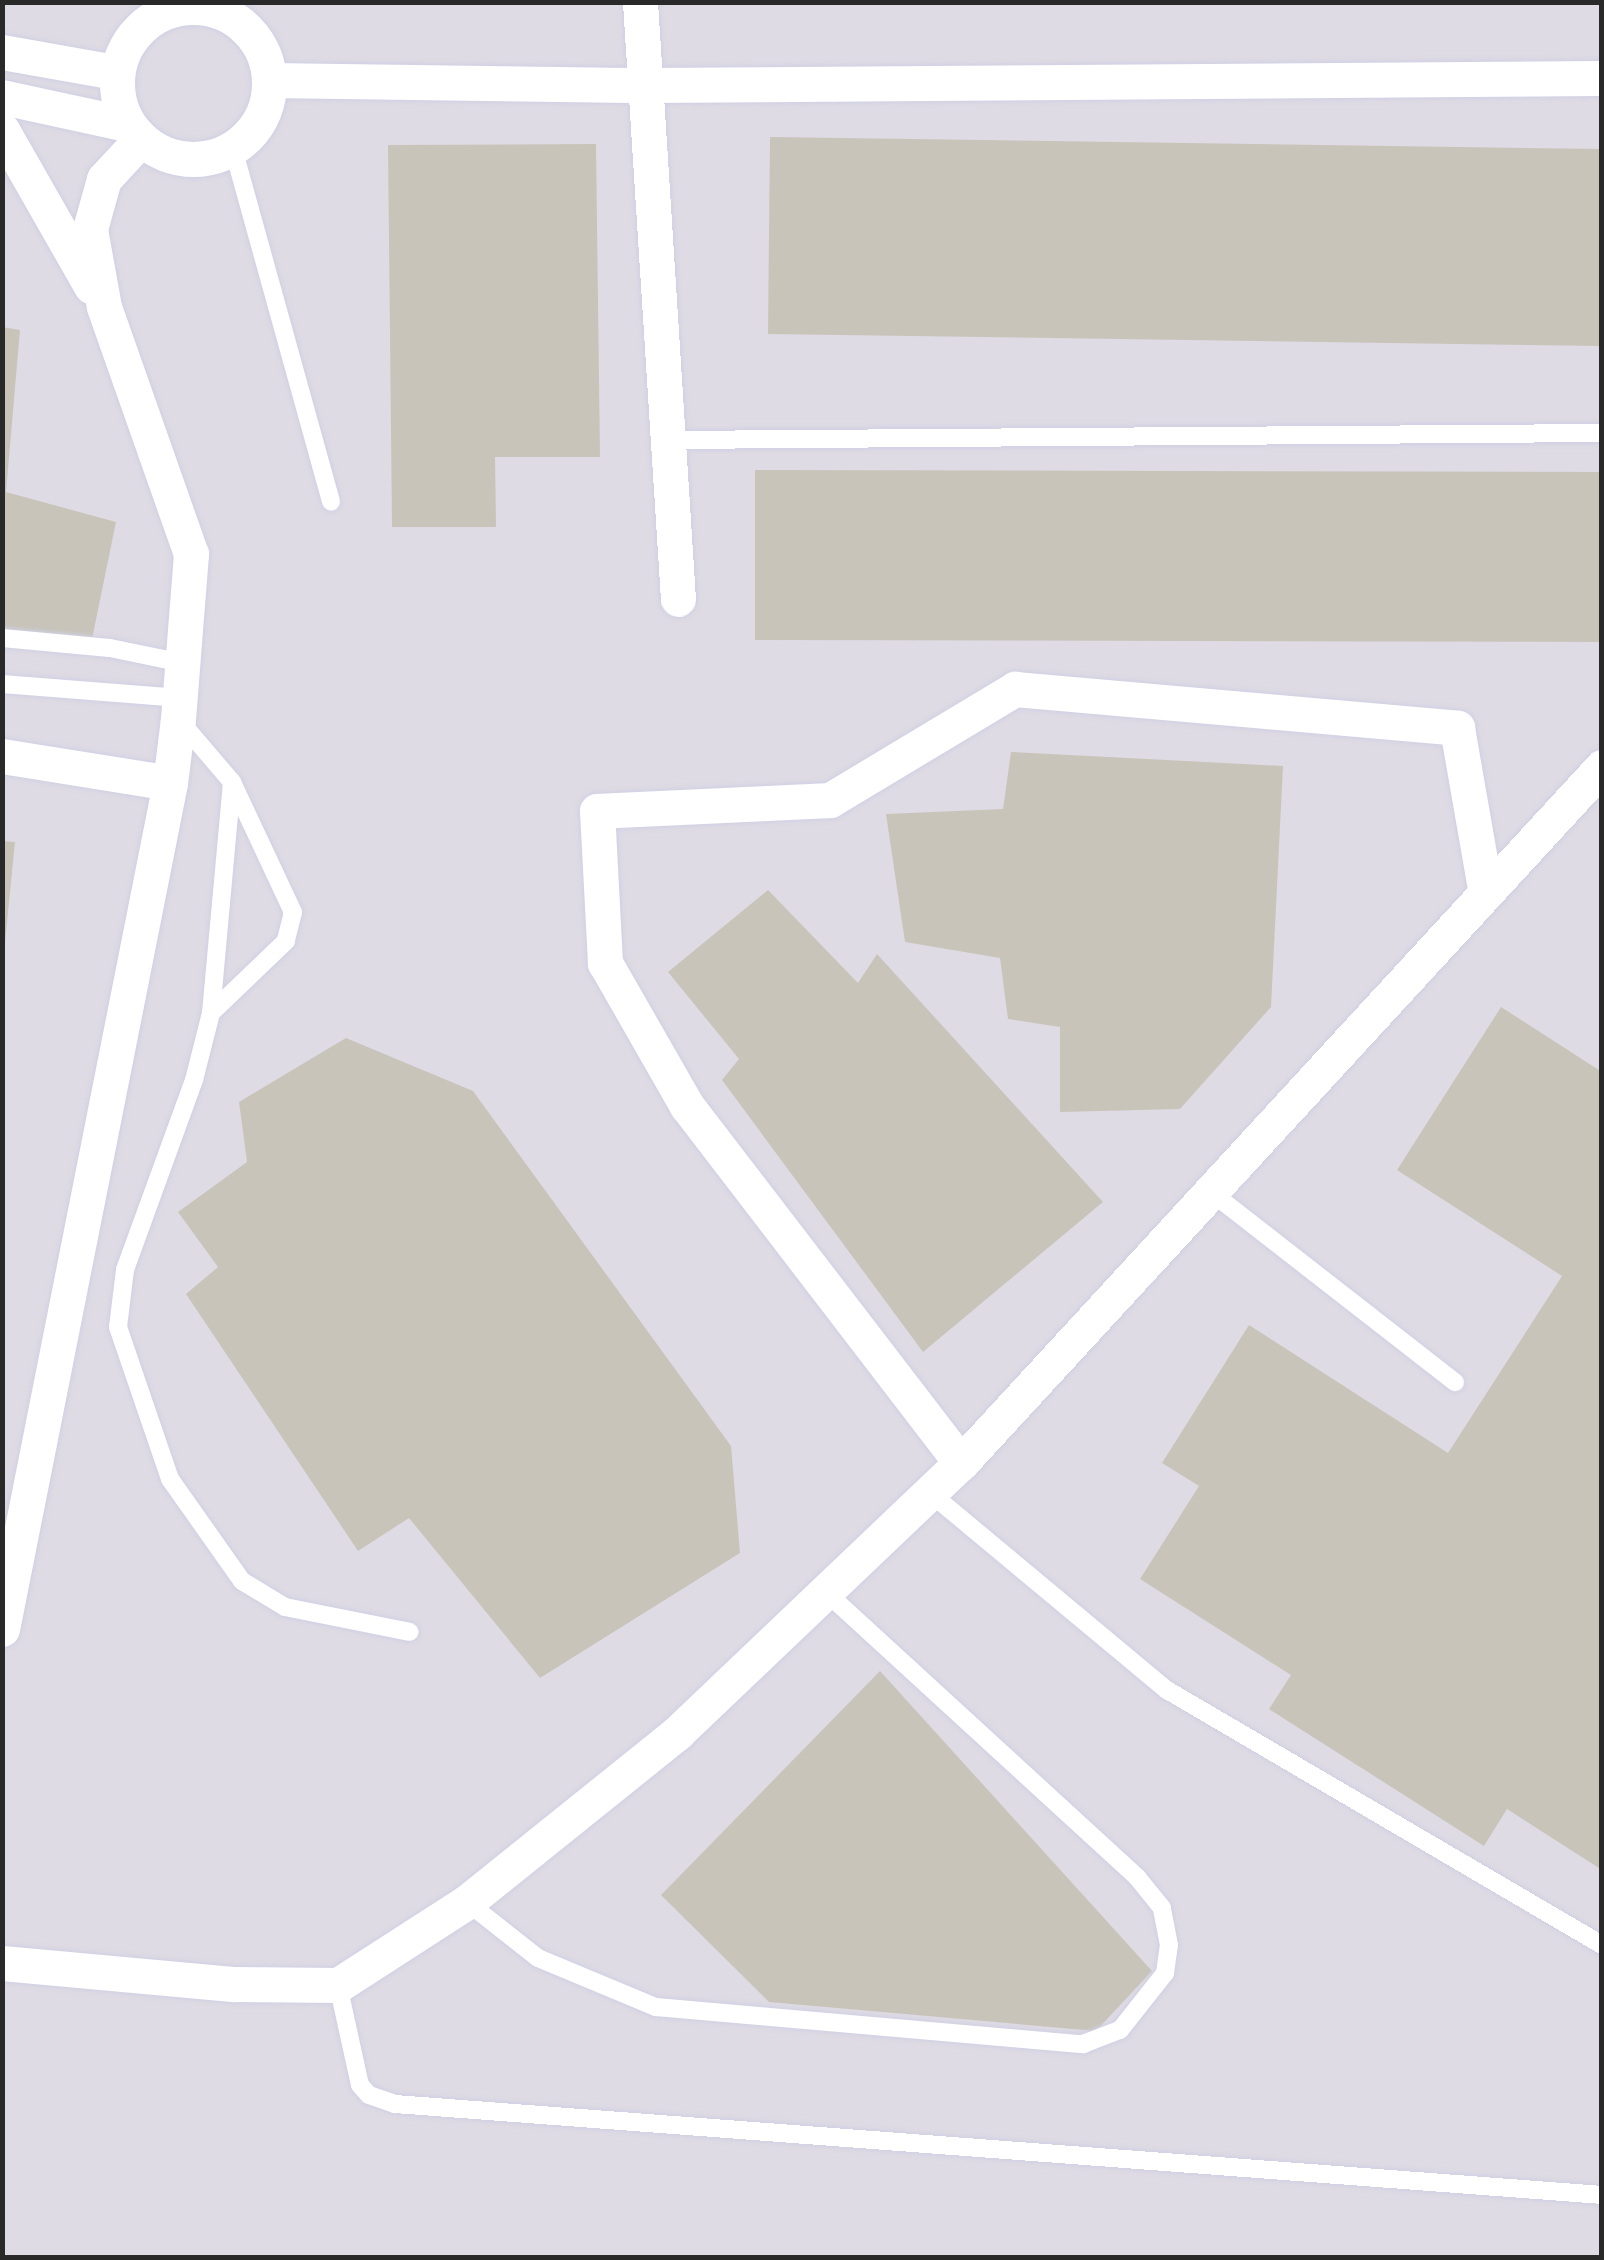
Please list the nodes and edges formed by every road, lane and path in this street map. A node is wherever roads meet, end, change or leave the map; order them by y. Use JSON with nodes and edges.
{"nodes":[{"id":1,"x":640,"y":2,"type":"edge"},
{"id":2,"x":188,"y":4,"type":"edge"},
{"id":3,"x":2,"y":52,"type":"edge"},
{"id":4,"x":116,"y":72,"type":"junction"},
{"id":5,"x":1602,"y":78,"type":"edge"},
{"id":6,"x":270,"y":80,"type":"junction"},
{"id":7,"x":647,"y":85,"type":"junction"},
{"id":8,"x":2,"y":97,"type":"edge"},
{"id":9,"x":2,"y":130,"type":"edge"},
{"id":10,"x":134,"y":131,"type":"junction"},
{"id":11,"x":233,"y":148,"type":"junction"},
{"id":12,"x":104,"y":307,"type":"junction"},
{"id":13,"x":1602,"y":433,"type":"edge"},
{"id":14,"x":668,"y":440,"type":"junction"},
{"id":15,"x":330,"y":502,"type":"dead end"},
{"id":16,"x":678,"y":599,"type":"dead end"},
{"id":17,"x":2,"y":638,"type":"edge"},
{"id":18,"x":183,"y":663,"type":"junction"},
{"id":19,"x":2,"y":684,"type":"edge"},
{"id":20,"x":179,"y":709,"type":"junction"},
{"id":21,"x":2,"y":756,"type":"edge"},
{"id":22,"x":1602,"y":766,"type":"edge"},
{"id":23,"x":232,"y":782,"type":"junction"},
{"id":24,"x":170,"y":783,"type":"junction"},
{"id":25,"x":1484,"y":888,"type":"junction"},
{"id":26,"x":211,"y":1013,"type":"junction"},
{"id":27,"x":1212,"y":1193,"type":"junction"},
{"id":28,"x":1455,"y":1382,"type":"dead end"},
{"id":29,"x":961,"y":1463,"type":"junction"},
{"id":30,"x":929,"y":1492,"type":"junction"},
{"id":31,"x":824,"y":1590,"type":"junction"},
{"id":32,"x":2,"y":1629,"type":"edge"},
{"id":33,"x":410,"y":1632,"type":"dead end"},
{"id":34,"x":467,"y":1902,"type":"junction"},
{"id":35,"x":1602,"y":1945,"type":"edge"},
{"id":36,"x":2,"y":1963,"type":"edge"},
{"id":37,"x":338,"y":1984,"type":"junction"},
{"id":38,"x":1602,"y":2195,"type":"edge"}],
"edges":[{"from":1,"to":7,"type":"street"},
{"from":2,"to":4,"type":"street"},
{"from":2,"to":6,"type":"street"},
{"from":3,"to":4,"type":"street"},
{"from":4,"to":10,"type":"street"},
{"from":5,"to":7,"type":"street"},
{"from":6,"to":7,"type":"street"},
{"from":6,"to":11,"type":"street"},
{"from":7,"to":14,"type":"street"},
{"from":8,"to":10,"type":"street"},
{"from":9,"to":12,"type":"street"},
{"from":10,"to":11,"type":"street"},
{"from":10,"to":12,"type":"street"},
{"from":11,"to":15,"type":"lane"},
{"from":12,"to":18,"type":"street"},
{"from":13,"to":14,"type":"lane"},
{"from":14,"to":16,"type":"street"},
{"from":17,"to":18,"type":"lane"},
{"from":18,"to":20,"type":"street"},
{"from":19,"to":20,"type":"lane"},
{"from":20,"to":23,"type":"lane"},
{"from":20,"to":24,"type":"street"},
{"from":21,"to":24,"type":"street"},
{"from":22,"to":25,"type":"street"},
{"from":23,"to":26,"type":"lane"},
{"from":23,"to":26,"type":"lane"},
{"from":24,"to":32,"type":"street"},
{"from":25,"to":27,"type":"street"},
{"from":25,"to":29,"type":"street"},
{"from":26,"to":33,"type":"lane"},
{"from":27,"to":28,"type":"lane"},
{"from":27,"to":29,"type":"street"},
{"from":29,"to":30,"type":"street"},
{"from":30,"to":31,"type":"street"},
{"from":30,"to":35,"type":"lane"},
{"from":31,"to":34,"type":"street"},
{"from":31,"to":34,"type":"lane"},
{"from":34,"to":37,"type":"street"},
{"from":36,"to":37,"type":"street"},
{"from":37,"to":38,"type":"lane"}]}
